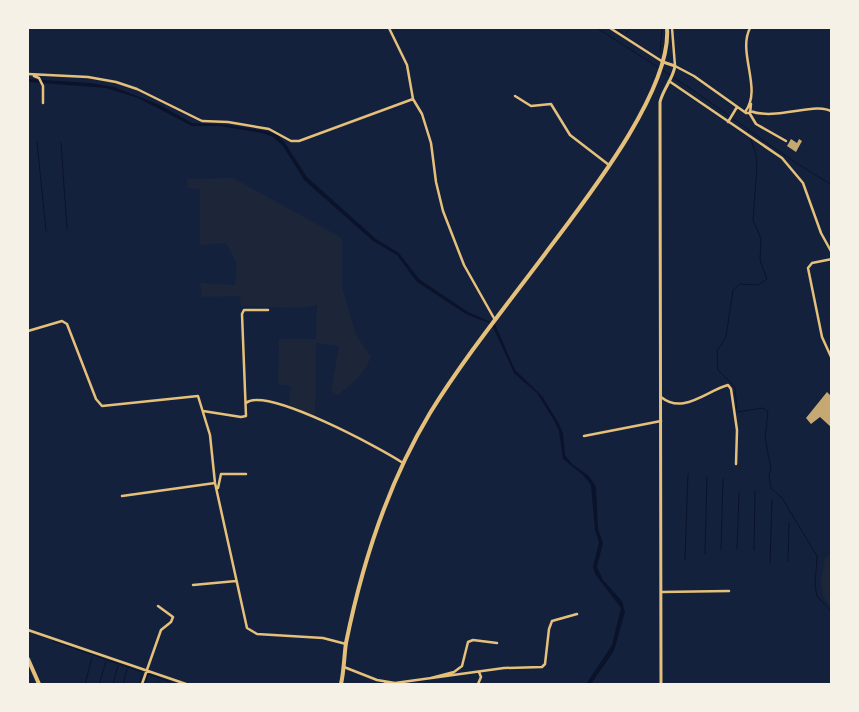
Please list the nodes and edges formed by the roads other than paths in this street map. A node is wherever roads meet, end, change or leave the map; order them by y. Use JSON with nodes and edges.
{"nodes":[{"id":1,"x":390,"y":28,"type":"edge"},
{"id":2,"x":610,"y":28,"type":"edge"},
{"id":3,"x":668,"y":28,"type":"edge"},
{"id":4,"x":672,"y":28,"type":"edge"},
{"id":5,"x":750,"y":28,"type":"edge"},
{"id":6,"x":662,"y":64,"type":"junction"},
{"id":7,"x":675,"y":66,"type":"junction"},
{"id":8,"x":28,"y":74,"type":"edge"},
{"id":9,"x":670,"y":80,"type":"junction"},
{"id":10,"x":515,"y":96,"type":"dead end"},
{"id":11,"x":413,"y":99,"type":"junction"},
{"id":12,"x":43,"y":103,"type":"dead end"},
{"id":13,"x":737,"y":107,"type":"junction"},
{"id":14,"x":748,"y":112,"type":"junction"},
{"id":15,"x":832,"y":112,"type":"edge"},
{"id":16,"x":729,"y":121,"type":"junction"},
{"id":17,"x":786,"y":141,"type":"dead end"},
{"id":18,"x":609,"y":165,"type":"junction"},
{"id":19,"x":832,"y":253,"type":"edge"},
{"id":20,"x":832,"y":259,"type":"edge"},
{"id":21,"x":268,"y":310,"type":"dead end"},
{"id":22,"x":495,"y":321,"type":"junction"},
{"id":23,"x":28,"y":331,"type":"edge"},
{"id":24,"x":832,"y":359,"type":"edge"},
{"id":25,"x":661,"y":397,"type":"junction"},
{"id":26,"x":246,"y":403,"type":"junction"},
{"id":27,"x":203,"y":411,"type":"junction"},
{"id":28,"x":661,"y":421,"type":"junction"},
{"id":29,"x":584,"y":436,"type":"dead end"},
{"id":30,"x":405,"y":463,"type":"junction"},
{"id":31,"x":736,"y":464,"type":"dead end"},
{"id":32,"x":246,"y":474,"type":"dead end"},
{"id":33,"x":215,"y":483,"type":"junction"},
{"id":34,"x":217,"y":490,"type":"junction"},
{"id":35,"x":122,"y":496,"type":"dead end"},
{"id":36,"x":237,"y":581,"type":"junction"},
{"id":37,"x":193,"y":585,"type":"dead end"},
{"id":38,"x":729,"y":591,"type":"dead end"},
{"id":39,"x":661,"y":592,"type":"junction"},
{"id":40,"x":158,"y":606,"type":"dead end"},
{"id":41,"x":577,"y":614,"type":"dead end"},
{"id":42,"x":28,"y":630,"type":"edge"},
{"id":43,"x":497,"y":643,"type":"dead end"},
{"id":44,"x":346,"y":644,"type":"junction"},
{"id":45,"x":28,"y":659,"type":"edge"},
{"id":46,"x":343,"y":667,"type":"junction"},
{"id":47,"x":146,"y":671,"type":"junction"},
{"id":48,"x":478,"y":672,"type":"junction"},
{"id":49,"x":429,"y":679,"type":"junction"},
{"id":50,"x":377,"y":680,"type":"junction"},
{"id":51,"x":39,"y":684,"type":"edge"},
{"id":52,"x":142,"y":684,"type":"edge"},
{"id":53,"x":186,"y":684,"type":"edge"},
{"id":54,"x":341,"y":684,"type":"edge"},
{"id":55,"x":390,"y":684,"type":"edge"},
{"id":56,"x":478,"y":684,"type":"edge"},
{"id":57,"x":661,"y":684,"type":"edge"}],
"edges":[{"from":1,"to":11,"type":"street"},
{"from":2,"to":6,"type":"street"},
{"from":3,"to":6,"type":"main road"},
{"from":4,"to":7,"type":"street"},
{"from":5,"to":14,"type":"street"},
{"from":6,"to":7,"type":"street"},
{"from":6,"to":18,"type":"main road"},
{"from":7,"to":9,"type":"street"},
{"from":7,"to":13,"type":"street"},
{"from":8,"to":11,"type":"street"},
{"from":8,"to":12,"type":"street"},
{"from":9,"to":16,"type":"street"},
{"from":9,"to":25,"type":"street"},
{"from":10,"to":18,"type":"street"},
{"from":11,"to":22,"type":"street"},
{"from":13,"to":14,"type":"street"},
{"from":13,"to":16,"type":"street"},
{"from":14,"to":15,"type":"street"},
{"from":14,"to":17,"type":"street"},
{"from":16,"to":19,"type":"street"},
{"from":18,"to":22,"type":"main road"},
{"from":20,"to":24,"type":"street"},
{"from":21,"to":26,"type":"street"},
{"from":22,"to":30,"type":"main road"},
{"from":23,"to":27,"type":"street"},
{"from":25,"to":28,"type":"street"},
{"from":25,"to":31,"type":"street"},
{"from":26,"to":27,"type":"street"},
{"from":26,"to":30,"type":"street"},
{"from":27,"to":33,"type":"street"},
{"from":28,"to":29,"type":"street"},
{"from":28,"to":39,"type":"street"},
{"from":30,"to":44,"type":"main road"},
{"from":32,"to":34,"type":"street"},
{"from":33,"to":34,"type":"street"},
{"from":33,"to":35,"type":"street"},
{"from":34,"to":36,"type":"street"},
{"from":36,"to":37,"type":"street"},
{"from":36,"to":44,"type":"street"},
{"from":38,"to":39,"type":"street"},
{"from":39,"to":57,"type":"street"},
{"from":40,"to":47,"type":"street"},
{"from":41,"to":48,"type":"street"},
{"from":42,"to":47,"type":"street"},
{"from":43,"to":49,"type":"street"},
{"from":44,"to":46,"type":"main road"},
{"from":45,"to":51,"type":"main road"},
{"from":46,"to":50,"type":"street"},
{"from":46,"to":54,"type":"main road"},
{"from":47,"to":52,"type":"street"},
{"from":47,"to":53,"type":"street"},
{"from":48,"to":49,"type":"street"},
{"from":48,"to":56,"type":"street"},
{"from":49,"to":50,"type":"street"},
{"from":50,"to":55,"type":"lane"}]}
